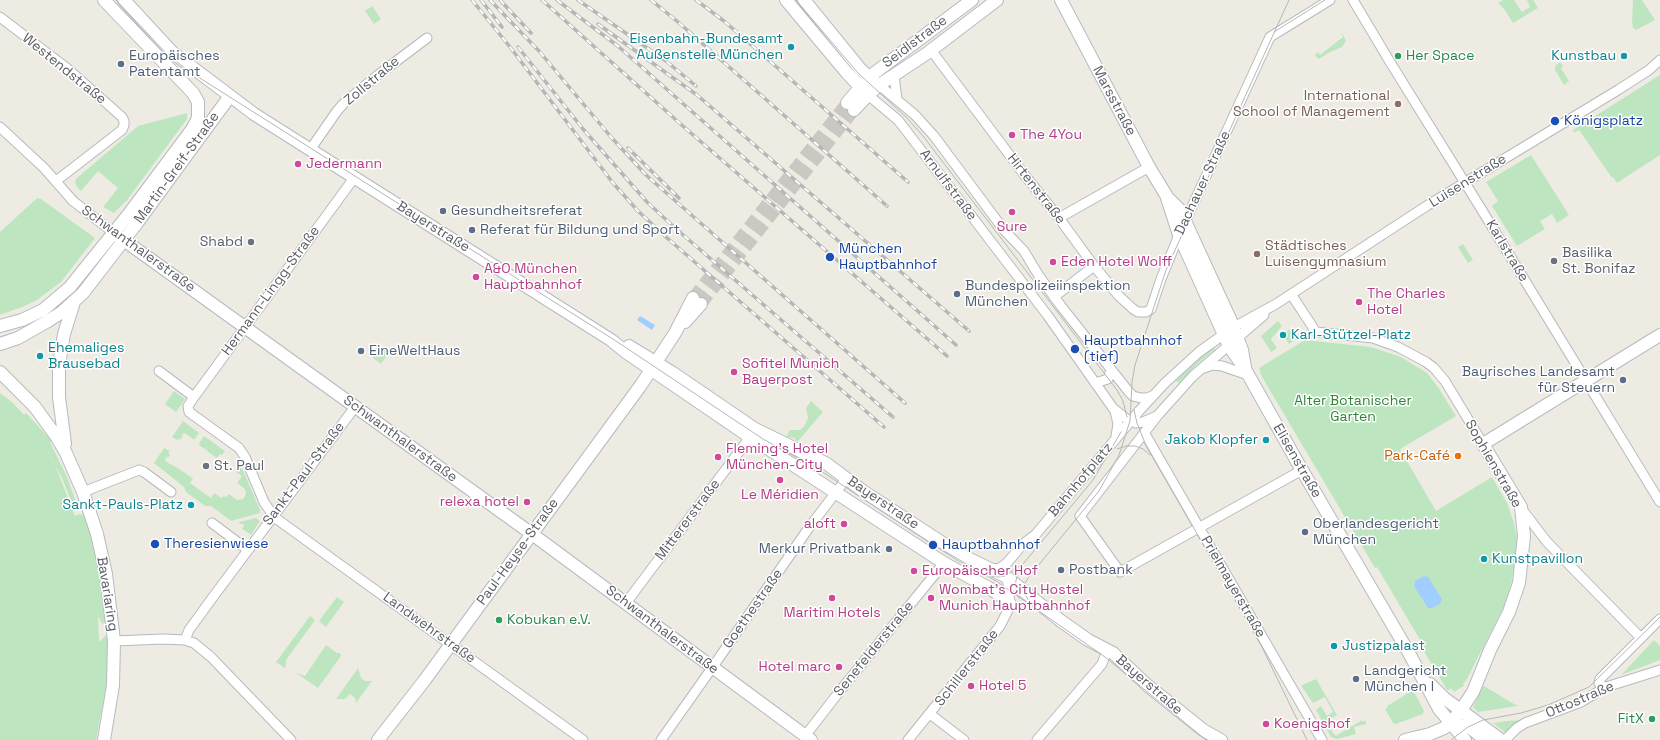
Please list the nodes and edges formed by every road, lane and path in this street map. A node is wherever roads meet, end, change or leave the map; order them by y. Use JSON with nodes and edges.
{"nodes":[{"id":1,"x":104,"y":0,"type":"edge"},
{"id":2,"x":124,"y":0,"type":"edge"},
{"id":3,"x":786,"y":0,"type":"edge"},
{"id":4,"x":804,"y":0,"type":"edge"},
{"id":5,"x":972,"y":0,"type":"edge"},
{"id":6,"x":997,"y":0,"type":"edge"},
{"id":7,"x":1330,"y":0,"type":"edge"},
{"id":8,"x":1353,"y":0,"type":"edge"},
{"id":9,"x":1061,"y":2,"type":"edge"},
{"id":10,"x":0,"y":17,"type":"edge"},
{"id":11,"x":426,"y":38,"type":"dead end"},
{"id":12,"x":931,"y":50,"type":"junction"},
{"id":13,"x":1660,"y":60,"type":"edge"},
{"id":14,"x":894,"y":75,"type":"junction"},
{"id":15,"x":869,"y":77,"type":"junction"},
{"id":16,"x":879,"y":85,"type":"junction"},
{"id":17,"x":864,"y":91,"type":"junction"},
{"id":18,"x":228,"y":98,"type":"junction"},
{"id":19,"x":897,"y":100,"type":"junction"},
{"id":20,"x":851,"y":107,"type":"tunnel mouth"},
{"id":21,"x":0,"y":127,"type":"edge"},
{"id":22,"x":310,"y":150,"type":"junction"},
{"id":23,"x":1149,"y":167,"type":"junction"},
{"id":24,"x":354,"y":178,"type":"junction"},
{"id":25,"x":56,"y":182,"type":"junction"},
{"id":26,"x":1465,"y":183,"type":"junction"},
{"id":27,"x":1166,"y":195,"type":"junction"},
{"id":28,"x":1059,"y":218,"type":"junction"},
{"id":29,"x":1185,"y":221,"type":"junction"},
{"id":30,"x":114,"y":233,"type":"junction"},
{"id":31,"x":1179,"y":234,"type":"junction"},
{"id":32,"x":124,"y":240,"type":"junction"},
{"id":33,"x":1094,"y":266,"type":"junction"},
{"id":34,"x":1291,"y":294,"type":"junction"},
{"id":35,"x":1054,"y":297,"type":"junction"},
{"id":36,"x":697,"y":301,"type":"tunnel mouth"},
{"id":37,"x":74,"y":302,"type":"junction"},
{"id":38,"x":1151,"y":309,"type":"joint"},
{"id":39,"x":0,"y":326,"type":"edge"},
{"id":40,"x":245,"y":326,"type":"junction"},
{"id":41,"x":1660,"y":335,"type":"edge"},
{"id":42,"x":1231,"y":336,"type":"junction"},
{"id":43,"x":0,"y":344,"type":"edge"},
{"id":44,"x":654,"y":366,"type":"junction"},
{"id":45,"x":1201,"y":369,"type":"junction"},
{"id":46,"x":1111,"y":370,"type":"junction"},
{"id":47,"x":159,"y":371,"type":"dead end"},
{"id":48,"x":0,"y":372,"type":"edge"},
{"id":49,"x":1246,"y":372,"type":"junction"},
{"id":50,"x":1170,"y":378,"type":"junction"},
{"id":51,"x":0,"y":379,"type":"edge"},
{"id":52,"x":1586,"y":381,"type":"junction"},
{"id":53,"x":1095,"y":383,"type":"junction"},
{"id":54,"x":1161,"y":388,"type":"junction"},
{"id":55,"x":1181,"y":389,"type":"junction"},
{"id":56,"x":20,"y":392,"type":"junction"},
{"id":57,"x":1154,"y":395,"type":"junction"},
{"id":58,"x":194,"y":397,"type":"junction"},
{"id":59,"x":1172,"y":400,"type":"junction"},
{"id":60,"x":355,"y":406,"type":"junction"},
{"id":61,"x":1112,"y":406,"type":"junction"},
{"id":62,"x":1158,"y":415,"type":"junction"},
{"id":63,"x":1130,"y":421,"type":"junction"},
{"id":64,"x":1145,"y":434,"type":"junction"},
{"id":65,"x":750,"y":437,"type":"junction"},
{"id":66,"x":1115,"y":438,"type":"junction"},
{"id":67,"x":1483,"y":444,"type":"junction"},
{"id":68,"x":66,"y":453,"type":"junction"},
{"id":69,"x":1302,"y":470,"type":"junction"},
{"id":70,"x":846,"y":479,"type":"junction"},
{"id":71,"x":83,"y":492,"type":"junction"},
{"id":72,"x":171,"y":492,"type":"dead end"},
{"id":73,"x":836,"y":493,"type":"junction"},
{"id":74,"x":1660,"y":502,"type":"edge"},
{"id":75,"x":1521,"y":508,"type":"junction"},
{"id":76,"x":274,"y":517,"type":"junction"},
{"id":77,"x":212,"y":523,"type":"dead end"},
{"id":78,"x":1199,"y":528,"type":"junction"},
{"id":79,"x":532,"y":534,"type":"junction"},
{"id":80,"x":248,"y":550,"type":"junction"},
{"id":81,"x":944,"y":563,"type":"junction"},
{"id":82,"x":1007,"y":563,"type":"junction"},
{"id":83,"x":993,"y":569,"type":"junction"},
{"id":84,"x":1008,"y":584,"type":"junction"},
{"id":85,"x":626,"y":603,"type":"junction"},
{"id":86,"x":1010,"y":604,"type":"junction"},
{"id":87,"x":1660,"y":619,"type":"edge"},
{"id":88,"x":1641,"y":638,"type":"junction"},
{"id":89,"x":185,"y":640,"type":"junction"},
{"id":90,"x":114,"y":641,"type":"junction"},
{"id":91,"x":451,"y":644,"type":"junction"},
{"id":92,"x":1107,"y":650,"type":"junction"},
{"id":93,"x":712,"y":668,"type":"junction"},
{"id":94,"x":1660,"y":670,"type":"edge"},
{"id":95,"x":1422,"y":676,"type":"junction"},
{"id":96,"x":1606,"y":687,"type":"junction"},
{"id":97,"x":1461,"y":710,"type":"junction"},
{"id":98,"x":930,"y":714,"type":"junction"},
{"id":99,"x":1450,"y":723,"type":"junction"},
{"id":100,"x":808,"y":738,"type":"edge"},
{"id":101,"x":1042,"y":738,"type":"edge"},
{"id":102,"x":104,"y":740,"type":"edge"},
{"id":103,"x":290,"y":740,"type":"edge"},
{"id":104,"x":378,"y":740,"type":"edge"},
{"id":105,"x":583,"y":740,"type":"edge"},
{"id":106,"x":661,"y":740,"type":"edge"},
{"id":107,"x":908,"y":740,"type":"edge"},
{"id":108,"x":964,"y":740,"type":"edge"},
{"id":109,"x":1221,"y":740,"type":"edge"},
{"id":110,"x":1322,"y":740,"type":"edge"},
{"id":111,"x":1405,"y":740,"type":"edge"},
{"id":112,"x":1465,"y":740,"type":"edge"},
{"id":113,"x":1486,"y":740,"type":"edge"},
{"id":114,"x":1501,"y":740,"type":"edge"},
{"id":115,"x":1505,"y":740,"type":"edge"}],
"edges":[{"from":1,"to":30,"type":"main road","name":"Martin-Greif-Straße"},
{"from":2,"to":18,"type":"main road","name":"Bayerstraße"},
{"from":3,"to":17,"type":"main road","name":"Arnulfstraße"},
{"from":4,"to":15,"type":"main road","name":"Arnulfstraße"},
{"from":5,"to":15,"type":"main road","name":"Seidlstraße"},
{"from":6,"to":12,"type":"main road","name":"Seidlstraße"},
{"from":7,"to":29,"type":"street","name":"Dachauer Straße"},
{"from":8,"to":26,"type":"street","name":"Karlstraße"},
{"from":9,"to":23,"type":"main road","name":"Marsstraße"},
{"from":10,"to":25,"type":"street","name":"Westendstraße"},
{"from":11,"to":22,"type":"street","name":"Zollstraße"},
{"from":12,"to":14,"type":"main road","name":"Seidlstraße"},
{"from":12,"to":28,"type":"street","name":"Hirtenstraße"},
{"from":13,"to":26,"type":"street","name":"Luisenstraße"},
{"from":14,"to":16,"type":"main road","name":"Seidlstraße"},
{"from":14,"to":19,"type":"street","name":"Seidlstraße"},
{"from":15,"to":16,"type":"main road","name":"Arnulfstraße"},
{"from":15,"to":17,"type":"main road","name":"Seidlstraße"},
{"from":16,"to":17,"type":"main road","name":"Seidlstraße"},
{"from":16,"to":19,"type":"street","name":"Arnulfstraße"},
{"from":17,"to":20,"type":"main road"},
{"from":17,"to":53,"type":"street","name":"Arnulfstraße"},
{"from":18,"to":22,"type":"main road","name":"Bayerstraße"},
{"from":18,"to":32,"type":"main road","name":"Martin-Greif-Straße"},
{"from":19,"to":35,"type":"street","name":"Arnulfstraße"},
{"from":21,"to":25,"type":"street","name":"Schwanthalerstraße"},
{"from":22,"to":24,"type":"main road","name":"Bayerstraße"},
{"from":23,"to":27,"type":"main road","name":"Marsstraße"},
{"from":23,"to":28,"type":"street"},
{"from":24,"to":40,"type":"street","name":"Hermann-Lingg-Straße"},
{"from":24,"to":44,"type":"main road","name":"Bayerstraße"},
{"from":25,"to":30,"type":"street","name":"Schwanthalerstraße"},
{"from":26,"to":34,"type":"street","name":"Luisenstraße"},
{"from":26,"to":52,"type":"street","name":"Karlstraße"},
{"from":27,"to":29,"type":"main road","name":"Marsstraße"},
{"from":27,"to":31,"type":"main road","name":"Marsstraße"},
{"from":28,"to":33,"type":"street","name":"Hirtenstraße"},
{"from":29,"to":31,"type":"street","name":"Dachauer Straße"},
{"from":29,"to":42,"type":"main road","name":"Elisenstraße"},
{"from":30,"to":32,"type":"main road","name":"Schwanthalerstraße"},
{"from":30,"to":39,"type":"main road"},
{"from":31,"to":38,"type":"street","name":"Dachauer Straße"},
{"from":31,"to":42,"type":"main road","name":"Elisenstraße"},
{"from":32,"to":37,"type":"main road","name":"Bavariaring"},
{"from":32,"to":40,"type":"main road","name":"Schwanthalerstraße"},
{"from":33,"to":35,"type":"street"},
{"from":33,"to":38,"type":"street","name":"Hirtenstraße"},
{"from":34,"to":42,"type":"street","name":"Luisenstraße"},
{"from":34,"to":67,"type":"street","name":"Sophienstraße"},
{"from":35,"to":46,"type":"street","name":"Arnulfstraße"},
{"from":36,"to":44,"type":"main road","name":"Paul-Heyse-Straße"},
{"from":37,"to":43,"type":"main road"},
{"from":37,"to":68,"type":"main road","name":"Bavariaring"},
{"from":40,"to":58,"type":"street","name":"Hermann-Lingg-Straße"},
{"from":40,"to":60,"type":"main road","name":"Schwanthalerstraße"},
{"from":41,"to":52,"type":"main road"},
{"from":42,"to":45,"type":"street","name":"Luisenstraße"},
{"from":42,"to":49,"type":"main road","name":"Elisenstraße"},
{"from":42,"to":50,"type":"street","name":"Luisenstraße"},
{"from":44,"to":65,"type":"main road","name":"Bayerstraße"},
{"from":44,"to":70,"type":"main road","name":"Bayerstraße"},
{"from":44,"to":79,"type":"main road","name":"Paul-Heyse-Straße"},
{"from":45,"to":49,"type":"street"},
{"from":45,"to":55,"type":"street","name":"Luisenstraße"},
{"from":46,"to":53,"type":"street"},
{"from":46,"to":57,"type":"street","name":"Arnulfstraße"},
{"from":47,"to":58,"type":"street"},
{"from":48,"to":56,"type":"main road","name":"Bavariaring"},
{"from":49,"to":69,"type":"main road","name":"Elisenstraße"},
{"from":50,"to":54,"type":"street","name":"Luisenstraße"},
{"from":50,"to":55,"type":"street"},
{"from":51,"to":56,"type":"main road","name":"Bavariaring"},
{"from":52,"to":67,"type":"main road"},
{"from":52,"to":74,"type":"street","name":"Karlstraße"},
{"from":53,"to":61,"type":"street","name":"Arnulfstraße"},
{"from":54,"to":57,"type":"street","name":"Luisenstraße"},
{"from":54,"to":59,"type":"street"},
{"from":55,"to":59,"type":"street","name":"Luisenstraße"},
{"from":56,"to":68,"type":"main road","name":"Bavariaring"},
{"from":57,"to":63,"type":"street","name":"Bahnhofplatz"},
{"from":58,"to":76,"type":"street","name":"Hermann-Lingg-Straße"},
{"from":59,"to":62,"type":"street","name":"Luisenstraße"},
{"from":60,"to":76,"type":"street","name":"Sankt-Paul-Straße"},
{"from":60,"to":79,"type":"main road","name":"Schwanthalerstraße"},
{"from":61,"to":63,"type":"street","name":"Arnulfstraße"},
{"from":61,"to":66,"type":"street","name":"Arnulfstraße"},
{"from":62,"to":63,"type":"street"},
{"from":62,"to":64,"type":"street","name":"Bahnhofplatz"},
{"from":63,"to":66,"type":"street","name":"Bahnhofplatz"},
{"from":64,"to":78,"type":"street","name":"Prielmayerstraße"},
{"from":64,"to":78,"type":"street","name":"Bahnhofplatz"},
{"from":65,"to":73,"type":"main road","name":"Bayerstraße"},
{"from":65,"to":85,"type":"street","name":"Mittererstraße"},
{"from":66,"to":82,"type":"street","name":"Bahnhofplatz"},
{"from":67,"to":75,"type":"main road","name":"Sophienstraße"},
{"from":68,"to":71,"type":"main road","name":"Bavariaring"},
{"from":69,"to":78,"type":"street"},
{"from":69,"to":95,"type":"main road","name":"Elisenstraße"},
{"from":70,"to":73,"type":"street","name":"Goethestraße"},
{"from":70,"to":83,"type":"main road","name":"Bayerstraße"},
{"from":71,"to":72,"type":"street"},
{"from":71,"to":90,"type":"main road","name":"Bavariaring"},
{"from":73,"to":81,"type":"main road","name":"Bayerstraße"},
{"from":73,"to":93,"type":"street","name":"Goethestraße"},
{"from":75,"to":88,"type":"street"},
{"from":75,"to":97,"type":"main road","name":"Sophienstraße"},
{"from":76,"to":80,"type":"street","name":"Sankt-Paul-Straße"},
{"from":76,"to":91,"type":"street","name":"Landwehrstraße"},
{"from":77,"to":80,"type":"street"},
{"from":78,"to":110,"type":"street","name":"Prielmayerstraße"},
{"from":79,"to":85,"type":"main road","name":"Schwanthalerstraße"},
{"from":79,"to":91,"type":"main road","name":"Paul-Heyse-Straße"},
{"from":80,"to":89,"type":"street","name":"Sankt-Paul-Straße"},
{"from":81,"to":86,"type":"main road","name":"Bayerstraße"},
{"from":81,"to":100,"type":"street","name":"Senefelderstraße"},
{"from":82,"to":83,"type":"street","name":"Bahnhofplatz"},
{"from":82,"to":84,"type":"street"},
{"from":83,"to":84,"type":"main road","name":"Bayerstraße"},
{"from":84,"to":86,"type":"street"},
{"from":84,"to":92,"type":"main road","name":"Bayerstraße"},
{"from":85,"to":93,"type":"main road","name":"Schwanthalerstraße"},
{"from":86,"to":98,"type":"street","name":"Schillerstraße"},
{"from":87,"to":88,"type":"street"},
{"from":88,"to":96,"type":"street"},
{"from":89,"to":90,"type":"street"},
{"from":89,"to":103,"type":"street"},
{"from":90,"to":102,"type":"main road","name":"Bavariaring"},
{"from":91,"to":104,"type":"main road","name":"Paul-Heyse-Straße"},
{"from":91,"to":105,"type":"street","name":"Landwehrstraße"},
{"from":92,"to":101,"type":"street"},
{"from":92,"to":109,"type":"main road","name":"Bayerstraße"},
{"from":93,"to":100,"type":"main road","name":"Schwanthalerstraße"},
{"from":93,"to":106,"type":"street","name":"Goethestraße"},
{"from":94,"to":96,"type":"street","name":"Ottostraße"},
{"from":95,"to":97,"type":"main road","name":"Elisenstraße"},
{"from":95,"to":99,"type":"main road","name":"Elisenstraße"},
{"from":96,"to":115,"type":"street","name":"Ottostraße"},
{"from":97,"to":99,"type":"main road","name":"Sophienstraße"},
{"from":97,"to":114,"type":"main road","name":"Elisenstraße"},
{"from":98,"to":107,"type":"street","name":"Schillerstraße"},
{"from":98,"to":108,"type":"street"},
{"from":99,"to":111,"type":"main road"},
{"from":99,"to":112,"type":"main road","name":"Elisenstraße"},
{"from":99,"to":113,"type":"main road"}]}
